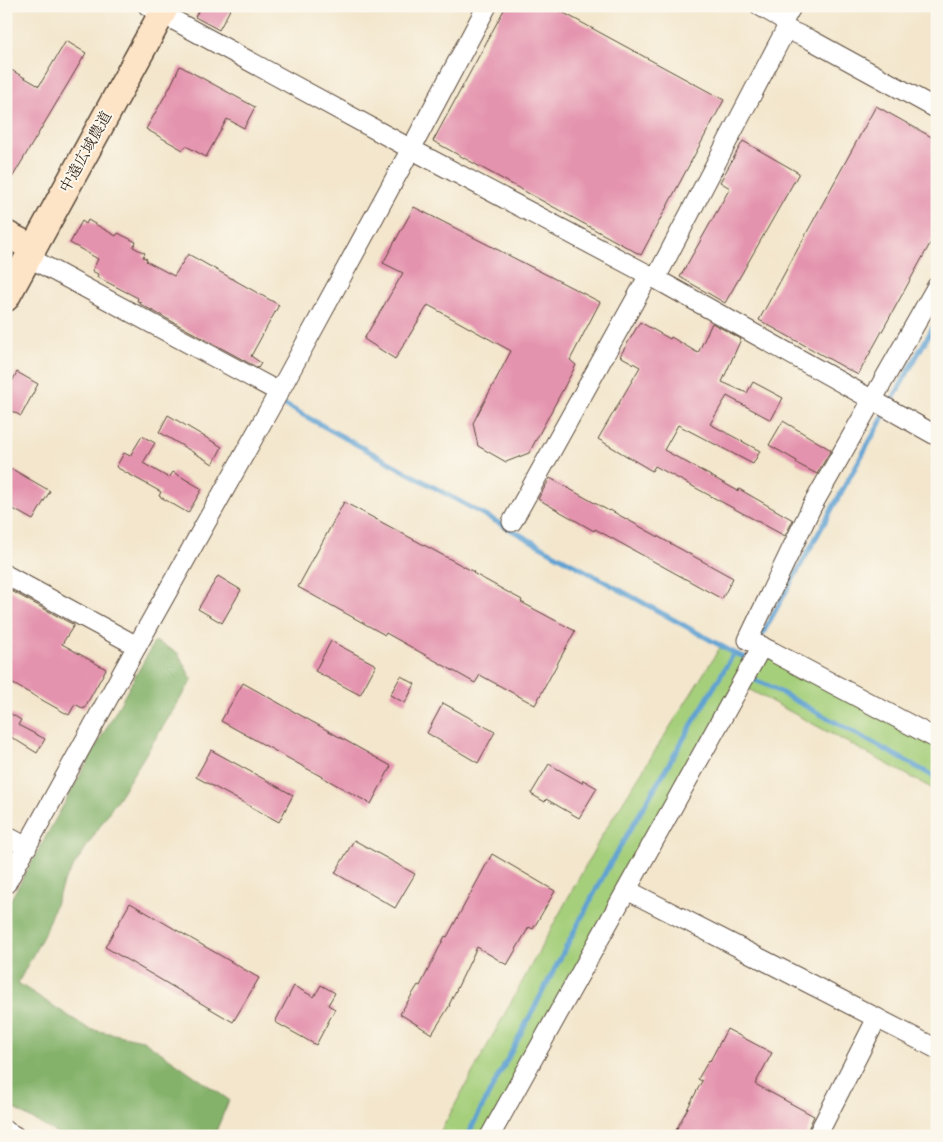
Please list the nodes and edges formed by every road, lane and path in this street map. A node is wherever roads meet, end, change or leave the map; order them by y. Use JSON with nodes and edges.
{"nodes":[{"id":1,"x":487,"y":6,"type":"edge"},
{"id":2,"x":760,"y":6,"type":"edge"},
{"id":3,"x":159,"y":9,"type":"edge"},
{"id":4,"x":787,"y":18,"type":"edge"},
{"id":5,"x":937,"y":109,"type":"edge"},
{"id":6,"x":411,"y":149,"type":"junction"},
{"id":7,"x":6,"y":234,"type":"edge"},
{"id":8,"x":31,"y":253,"type":"junction"},
{"id":9,"x":652,"y":276,"type":"junction"},
{"id":10,"x":937,"y":286,"type":"edge"},
{"id":11,"x":6,"y":298,"type":"edge"},
{"id":12,"x":279,"y":392,"type":"junction"},
{"id":13,"x":872,"y":400,"type":"junction"},
{"id":14,"x":937,"y":436,"type":"edge"},
{"id":15,"x":512,"y":522,"type":"dead end"},
{"id":16,"x":6,"y":575,"type":"edge"},
{"id":17,"x":137,"y":646,"type":"junction"},
{"id":18,"x":762,"y":646,"type":"junction"},
{"id":19,"x":937,"y":739,"type":"edge"},
{"id":20,"x":6,"y":836,"type":"edge"},
{"id":21,"x":27,"y":847,"type":"junction"},
{"id":22,"x":6,"y":884,"type":"edge"},
{"id":23,"x":627,"y":890,"type":"junction"},
{"id":24,"x":877,"y":1018,"type":"junction"},
{"id":25,"x":937,"y":1049,"type":"edge"},
{"id":26,"x":6,"y":1131,"type":"edge"},
{"id":27,"x":15,"y":1136,"type":"edge"},
{"id":28,"x":490,"y":1136,"type":"edge"},
{"id":29,"x":817,"y":1136,"type":"edge"}],
"edges":[{"from":1,"to":6,"type":"street"},
{"from":2,"to":4,"type":"street"},
{"from":3,"to":6,"type":"street"},
{"from":3,"to":8,"type":"street","name":"中遠広域農道"},
{"from":4,"to":5,"type":"street"},
{"from":4,"to":9,"type":"street"},
{"from":6,"to":9,"type":"street"},
{"from":6,"to":12,"type":"street"},
{"from":7,"to":8,"type":"street"},
{"from":8,"to":11,"type":"street","name":"中遠広域農道"},
{"from":8,"to":12,"type":"street"},
{"from":9,"to":13,"type":"street"},
{"from":9,"to":15,"type":"street"},
{"from":10,"to":13,"type":"street"},
{"from":12,"to":17,"type":"street"},
{"from":13,"to":14,"type":"street"},
{"from":13,"to":18,"type":"street"},
{"from":16,"to":17,"type":"street"},
{"from":17,"to":21,"type":"street"},
{"from":18,"to":19,"type":"street"},
{"from":18,"to":23,"type":"street"},
{"from":20,"to":21,"type":"street"},
{"from":21,"to":22,"type":"street"},
{"from":23,"to":24,"type":"street"},
{"from":23,"to":28,"type":"street"},
{"from":24,"to":25,"type":"street"},
{"from":24,"to":29,"type":"street"},
{"from":26,"to":27,"type":"street"}]}
